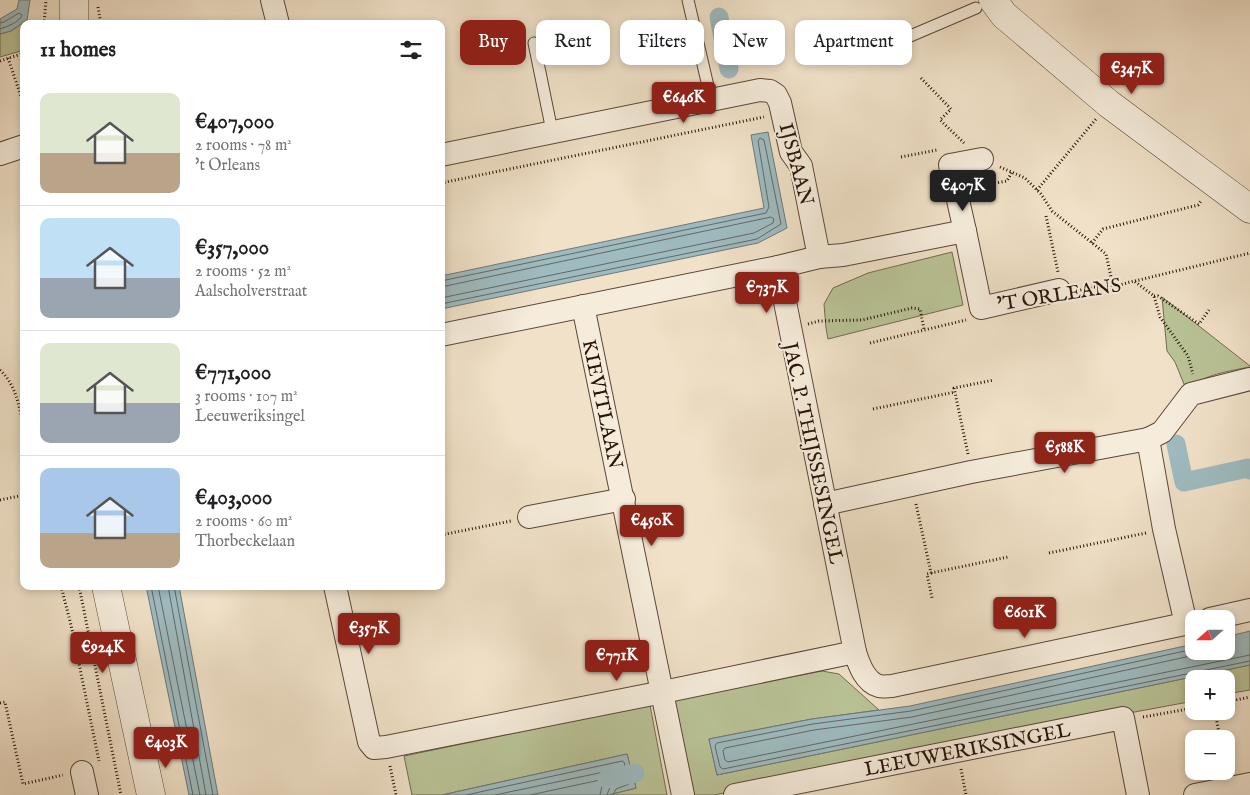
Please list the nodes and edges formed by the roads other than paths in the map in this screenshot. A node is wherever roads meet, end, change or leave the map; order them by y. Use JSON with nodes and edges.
{"nodes":[{"id":1,"x":74,"y":0,"type":"edge"},
{"id":2,"x":272,"y":0,"type":"edge"},
{"id":3,"x":688,"y":0,"type":"edge"},
{"id":4,"x":984,"y":4,"type":"edge"},
{"id":5,"x":74,"y":20,"type":"edge"},
{"id":6,"x":277,"y":20,"type":"edge"},
{"id":7,"x":912,"y":35,"type":"edge"},
{"id":8,"x":534,"y":43,"type":"dead end"},
{"id":9,"x":711,"y":99,"type":"junction"},
{"id":10,"x":552,"y":131,"type":"junction"},
{"id":11,"x":20,"y":147,"type":"edge"},
{"id":12,"x":0,"y":154,"type":"edge"},
{"id":13,"x":445,"y":154,"type":"edge"},
{"id":14,"x":989,"y":162,"type":"road end"},
{"id":15,"x":1250,"y":209,"type":"edge"},
{"id":16,"x":965,"y":231,"type":"junction"},
{"id":17,"x":819,"y":258,"type":"junction"},
{"id":18,"x":778,"y":267,"type":"junction"},
{"id":19,"x":1061,"y":292,"type":"road end"},
{"id":20,"x":583,"y":306,"type":"junction"},
{"id":21,"x":445,"y":334,"type":"edge"},
{"id":22,"x":1250,"y":379,"type":"edge"},
{"id":23,"x":1148,"y":439,"type":"junction"},
{"id":24,"x":624,"y":498,"type":"junction"},
{"id":25,"x":825,"y":504,"type":"junction"},
{"id":26,"x":529,"y":517,"type":"road end"},
{"id":27,"x":107,"y":590,"type":"edge"},
{"id":28,"x":336,"y":590,"type":"edge"},
{"id":29,"x":1186,"y":610,"type":"edge"},
{"id":30,"x":1250,"y":610,"type":"edge"},
{"id":31,"x":1235,"y":613,"type":"edge"},
{"id":32,"x":1185,"y":624,"type":"edge"},
{"id":33,"x":855,"y":652,"type":"junction"},
{"id":34,"x":663,"y":692,"type":"junction"},
{"id":35,"x":141,"y":754,"type":"junction"},
{"id":36,"x":82,"y":772,"type":"road end"},
{"id":37,"x":1250,"y":784,"type":"edge"},
{"id":38,"x":88,"y":795,"type":"edge"},
{"id":39,"x":144,"y":795,"type":"edge"},
{"id":40,"x":150,"y":795,"type":"edge"},
{"id":41,"x":684,"y":795,"type":"edge"},
{"id":42,"x":735,"y":795,"type":"edge"},
{"id":43,"x":1138,"y":795,"type":"edge"},
{"id":44,"x":1195,"y":795,"type":"edge"}],
"edges":[{"from":1,"to":5,"type":"street"},
{"from":2,"to":6,"type":"street"},
{"from":3,"to":9,"type":"lane"},
{"from":4,"to":7,"type":"lane"},
{"from":4,"to":15,"type":"street"},
{"from":8,"to":10,"type":"lane"},
{"from":9,"to":10,"type":"street","name":"IJSBAAN"},
{"from":9,"to":17,"type":"street","name":"IJSBAAN"},
{"from":10,"to":13,"type":"street","name":"IJSBAAN"},
{"from":11,"to":12,"type":"street"},
{"from":14,"to":16,"type":"street","name":"'T ORLEANS"},
{"from":16,"to":17,"type":"street"},
{"from":16,"to":19,"type":"street","name":"'T ORLEANS"},
{"from":17,"to":18,"type":"street"},
{"from":18,"to":20,"type":"street"},
{"from":18,"to":25,"type":"street","name":"JAC. P. THIJSSESINGEL"},
{"from":20,"to":21,"type":"street"},
{"from":20,"to":24,"type":"street","name":"KIEVITLAAN"},
{"from":22,"to":23,"type":"street"},
{"from":23,"to":25,"type":"street"},
{"from":23,"to":29,"type":"street"},
{"from":24,"to":26,"type":"street"},
{"from":24,"to":34,"type":"street","name":"KIEVITLAAN"},
{"from":25,"to":33,"type":"street","name":"JAC. P. THIJSSESINGEL"},
{"from":27,"to":35,"type":"street"},
{"from":28,"to":34,"type":"street"},
{"from":30,"to":31,"type":"street"},
{"from":32,"to":33,"type":"street","name":"JAC. P. THIJSSESINGEL"},
{"from":33,"to":34,"type":"street"},
{"from":34,"to":41,"type":"street","name":"KIEVITLAAN"},
{"from":35,"to":39,"type":"street"},
{"from":35,"to":40,"type":"street"},
{"from":36,"to":38,"type":"street"},
{"from":37,"to":44,"type":"street"},
{"from":42,"to":43,"type":"street","name":"LEEUWERIKSINGEL"}]}
